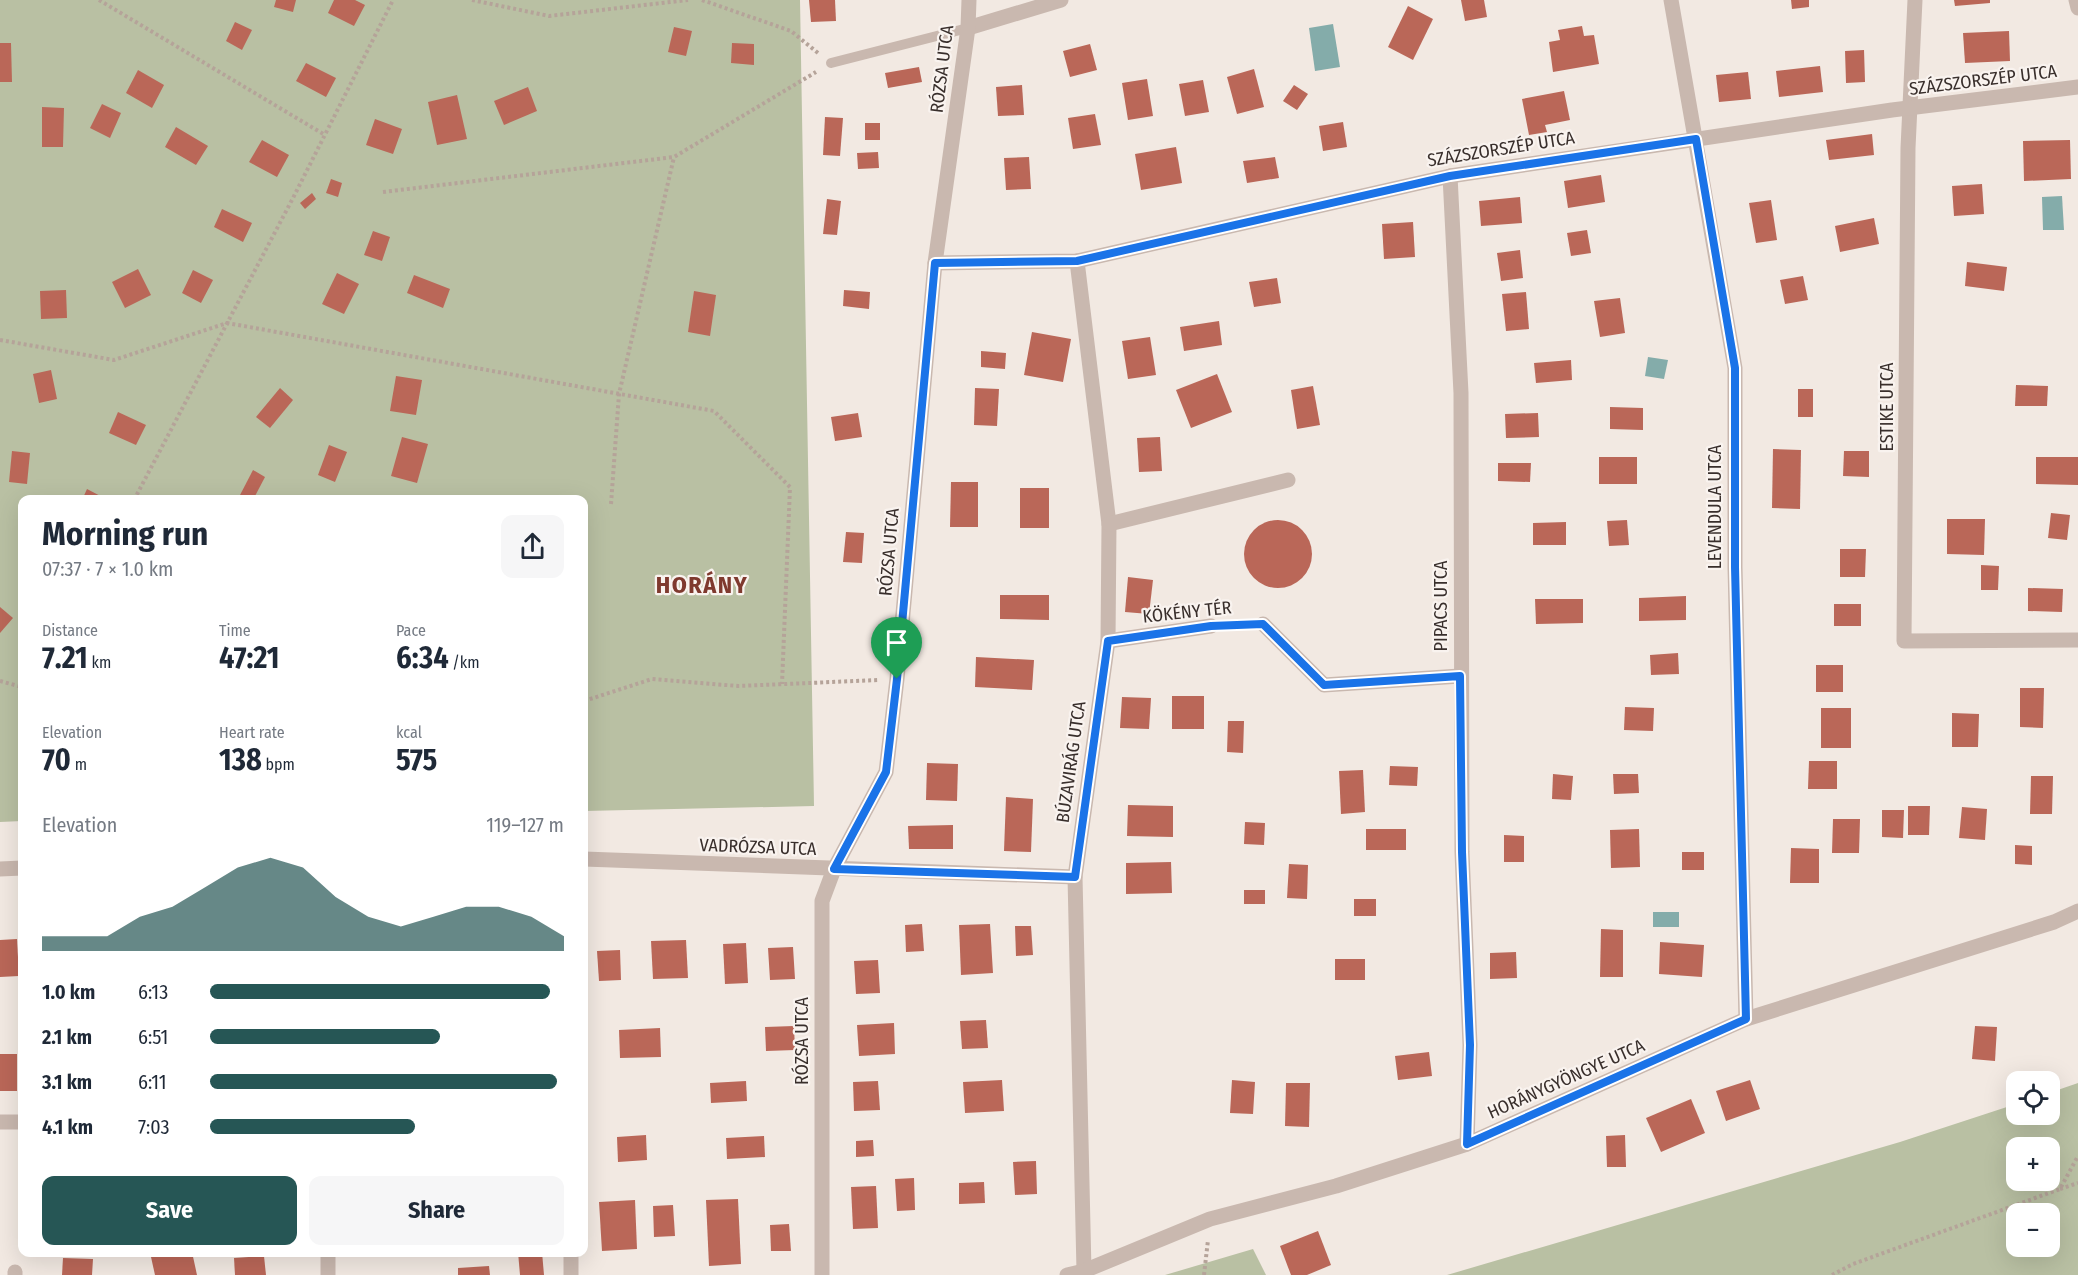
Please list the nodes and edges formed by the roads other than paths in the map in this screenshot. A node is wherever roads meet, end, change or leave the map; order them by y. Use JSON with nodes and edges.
{"nodes":[{"id":1,"x":969,"y":0,"type":"edge"},
{"id":2,"x":1061,"y":0,"type":"edge"},
{"id":3,"x":1671,"y":0,"type":"edge"},
{"id":4,"x":1915,"y":0,"type":"edge"},
{"id":5,"x":2076,"y":0,"type":"edge"},
{"id":6,"x":2078,"y":8,"type":"edge"},
{"id":7,"x":968,"y":28,"type":"junction"},
{"id":8,"x":831,"y":63,"type":"road end"},
{"id":9,"x":2078,"y":87,"type":"edge"},
{"id":10,"x":1910,"y":110,"type":"junction"},
{"id":11,"x":1696,"y":139,"type":"junction"},
{"id":12,"x":1450,"y":176,"type":"junction"},
{"id":13,"x":1077,"y":261,"type":"junction"},
{"id":14,"x":935,"y":263,"type":"junction"},
{"id":15,"x":1288,"y":480,"type":"dead end"},
{"id":16,"x":1109,"y":524,"type":"junction"},
{"id":17,"x":1263,"y":624,"type":"dead end"},
{"id":18,"x":1211,"y":626,"type":"dead end"},
{"id":19,"x":2078,"y":640,"type":"edge"},
{"id":20,"x":1108,"y":641,"type":"junction"},
{"id":21,"x":1460,"y":676,"type":"junction"},
{"id":22,"x":588,"y":859,"type":"edge"},
{"id":23,"x":0,"y":868,"type":"edge"},
{"id":24,"x":18,"y":868,"type":"edge"},
{"id":25,"x":834,"y":869,"type":"junction"},
{"id":26,"x":1075,"y":877,"type":"junction"},
{"id":27,"x":2078,"y":911,"type":"edge"},
{"id":28,"x":1746,"y":1019,"type":"junction"},
{"id":29,"x":0,"y":1122,"type":"edge"},
{"id":30,"x":18,"y":1122,"type":"edge"},
{"id":31,"x":1467,"y":1144,"type":"junction"},
{"id":32,"x":328,"y":1257,"type":"edge"},
{"id":33,"x":571,"y":1257,"type":"edge"},
{"id":34,"x":1084,"y":1271,"type":"junction"},
{"id":35,"x":328,"y":1275,"type":"edge"},
{"id":36,"x":571,"y":1275,"type":"edge"},
{"id":37,"x":822,"y":1275,"type":"edge"},
{"id":38,"x":1067,"y":1275,"type":"edge"}],
"edges":[{"from":1,"to":7,"type":"street","name":"RÓZSA UTCA"},
{"from":2,"to":7,"type":"street"},
{"from":3,"to":11,"type":"street","name":"LEVENDULA UTCA"},
{"from":4,"to":10,"type":"street","name":"ESTIKE UTCA"},
{"from":5,"to":6,"type":"street"},
{"from":7,"to":8,"type":"lane"},
{"from":7,"to":14,"type":"street","name":"RÓZSA UTCA"},
{"from":9,"to":10,"type":"street","name":"SZÁZSZORSZÉP UTCA"},
{"from":10,"to":11,"type":"street","name":"SZÁZSZORSZÉP UTCA"},
{"from":10,"to":19,"type":"street","name":"ESTIKE UTCA"},
{"from":11,"to":12,"type":"street","name":"SZÁZSZORSZÉP UTCA"},
{"from":11,"to":28,"type":"street","name":"LEVENDULA UTCA"},
{"from":12,"to":13,"type":"street","name":"SZÁZSZORSZÉP UTCA"},
{"from":12,"to":21,"type":"street","name":"PIPACS UTCA"},
{"from":13,"to":14,"type":"street","name":"SZÁZSZORSZÉP UTCA"},
{"from":13,"to":16,"type":"street","name":"BÚZAVIRÁG UTCA"},
{"from":14,"to":25,"type":"street","name":"RÓZSA UTCA"},
{"from":15,"to":16,"type":"street"},
{"from":16,"to":20,"type":"street","name":"BÚZAVIRÁG UTCA"},
{"from":17,"to":21,"type":"street"},
{"from":18,"to":20,"type":"street","name":"KÖKÉNY TÉR"},
{"from":20,"to":26,"type":"street","name":"BÚZAVIRÁG UTCA"},
{"from":21,"to":31,"type":"street","name":"PIPACS UTCA"},
{"from":22,"to":25,"type":"street","name":"VADRÓZSA UTCA"},
{"from":23,"to":24,"type":"street"},
{"from":25,"to":26,"type":"street","name":"VADRÓZSA UTCA"},
{"from":25,"to":37,"type":"street","name":"RÓZSA UTCA"},
{"from":26,"to":34,"type":"street","name":"BÚZAVIRÁG UTCA"},
{"from":27,"to":28,"type":"street","name":"HORÁNYGYÖNGYE UTCA"},
{"from":28,"to":31,"type":"street","name":"HORÁNYGYÖNGYE UTCA"},
{"from":29,"to":30,"type":"street"},
{"from":31,"to":34,"type":"street","name":"HORÁNYGYÖNGYE UTCA"},
{"from":32,"to":35,"type":"street"},
{"from":33,"to":36,"type":"street"},
{"from":34,"to":38,"type":"street","name":"HORÁNYGYÖNGYE UTCA"}]}
